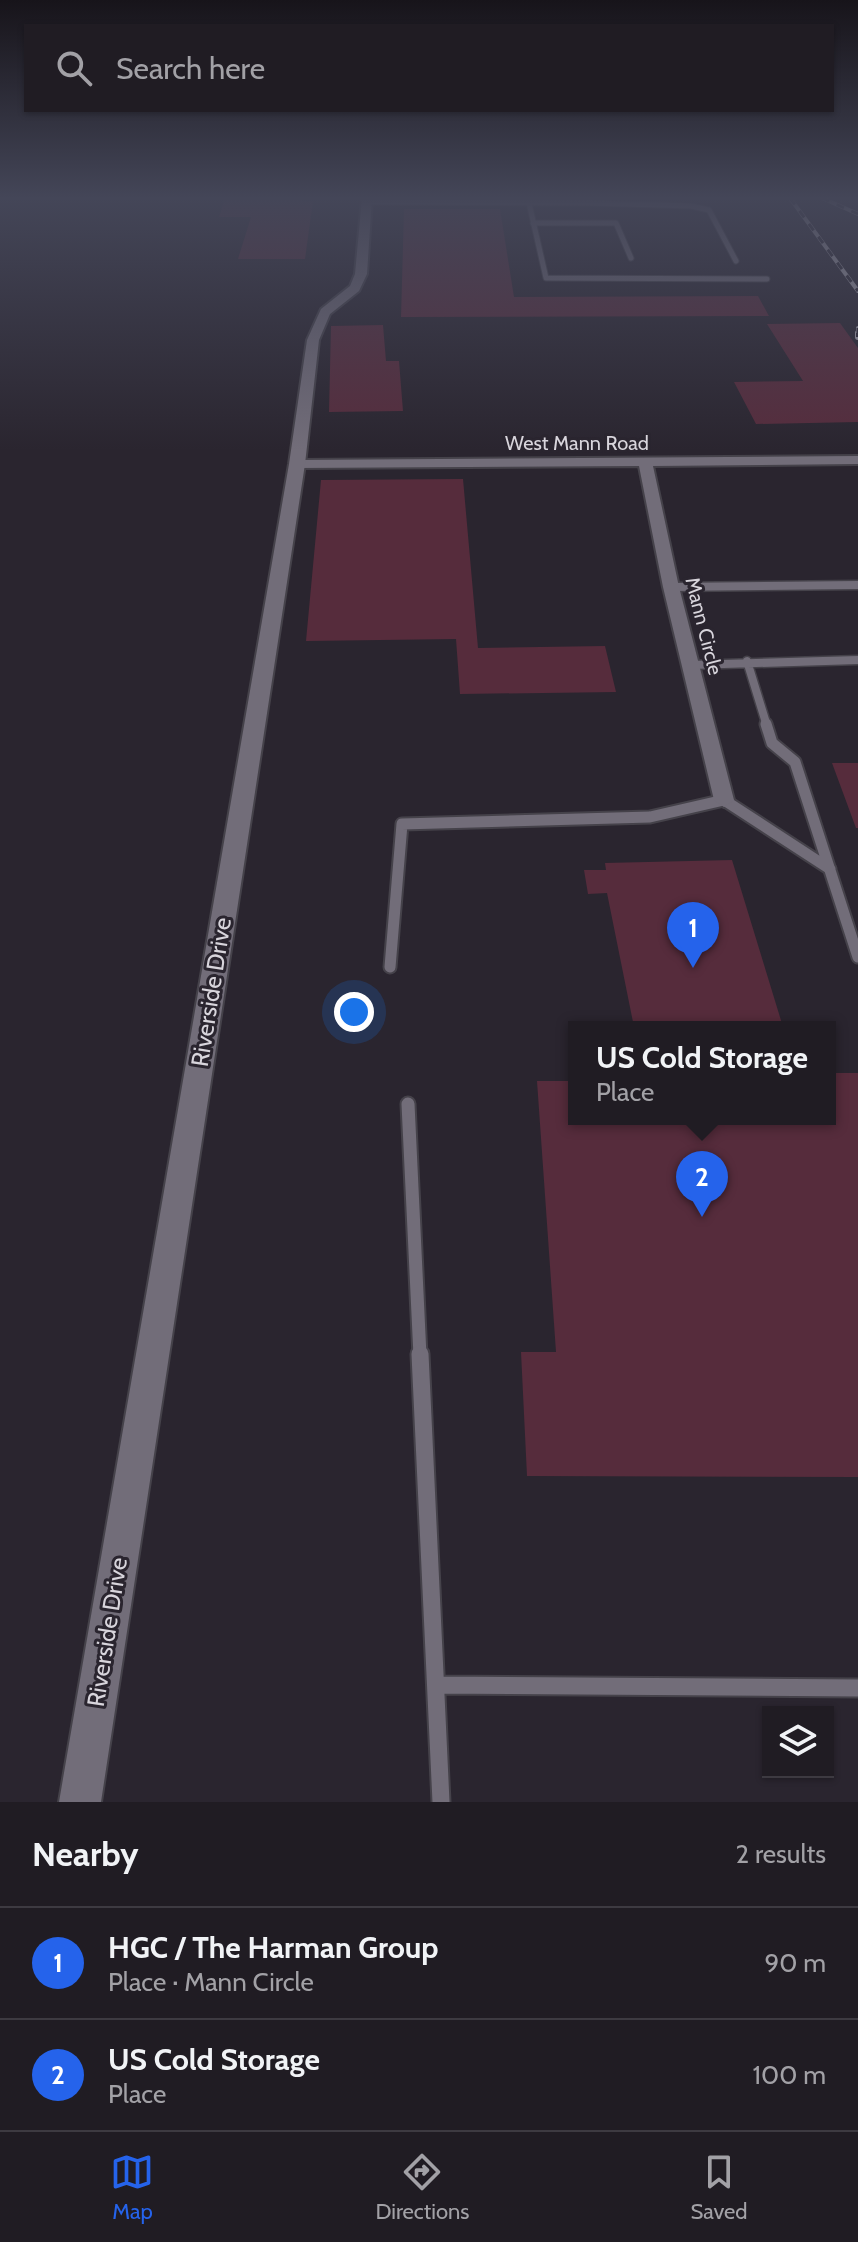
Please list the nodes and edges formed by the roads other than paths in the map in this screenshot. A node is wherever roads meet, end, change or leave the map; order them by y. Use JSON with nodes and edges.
{"nodes":[{"id":1,"x":358,"y":282,"type":"edge"},
{"id":2,"x":858,"y":460,"type":"edge"},
{"id":3,"x":645,"y":463,"type":"junction"},
{"id":4,"x":297,"y":464,"type":"junction"},
{"id":5,"x":858,"y":585,"type":"edge"},
{"id":6,"x":671,"y":587,"type":"junction"},
{"id":7,"x":858,"y":660,"type":"edge"},
{"id":8,"x":747,"y":661,"type":"junction"},
{"id":9,"x":691,"y":665,"type":"junction"},
{"id":10,"x":724,"y":800,"type":"junction"},
{"id":11,"x":830,"y":869,"type":"junction"},
{"id":12,"x":858,"y":957,"type":"edge"},
{"id":13,"x":390,"y":967,"type":"dead end"},
{"id":14,"x":408,"y":1104,"type":"dead end"},
{"id":15,"x":437,"y":1685,"type":"junction"},
{"id":16,"x":858,"y":1688,"type":"edge"},
{"id":17,"x":80,"y":1802,"type":"edge"},
{"id":18,"x":441,"y":1802,"type":"edge"}],
"edges":[{"from":1,"to":4,"type":"street","name":"Riverside Drive"},
{"from":2,"to":3,"type":"street","name":"West Mann Road"},
{"from":3,"to":4,"type":"street","name":"West Mann Road"},
{"from":3,"to":6,"type":"street","name":"Mann Circle"},
{"from":4,"to":17,"type":"street","name":"Riverside Drive"},
{"from":5,"to":6,"type":"lane"},
{"from":6,"to":9,"type":"street","name":"Mann Circle"},
{"from":7,"to":8,"type":"lane"},
{"from":8,"to":9,"type":"lane"},
{"from":8,"to":11,"type":"lane"},
{"from":9,"to":10,"type":"street","name":"Mann Circle"},
{"from":10,"to":11,"type":"lane"},
{"from":10,"to":13,"type":"lane"},
{"from":11,"to":12,"type":"lane"},
{"from":14,"to":15,"type":"lane"},
{"from":15,"to":16,"type":"lane"},
{"from":15,"to":18,"type":"lane"}]}
